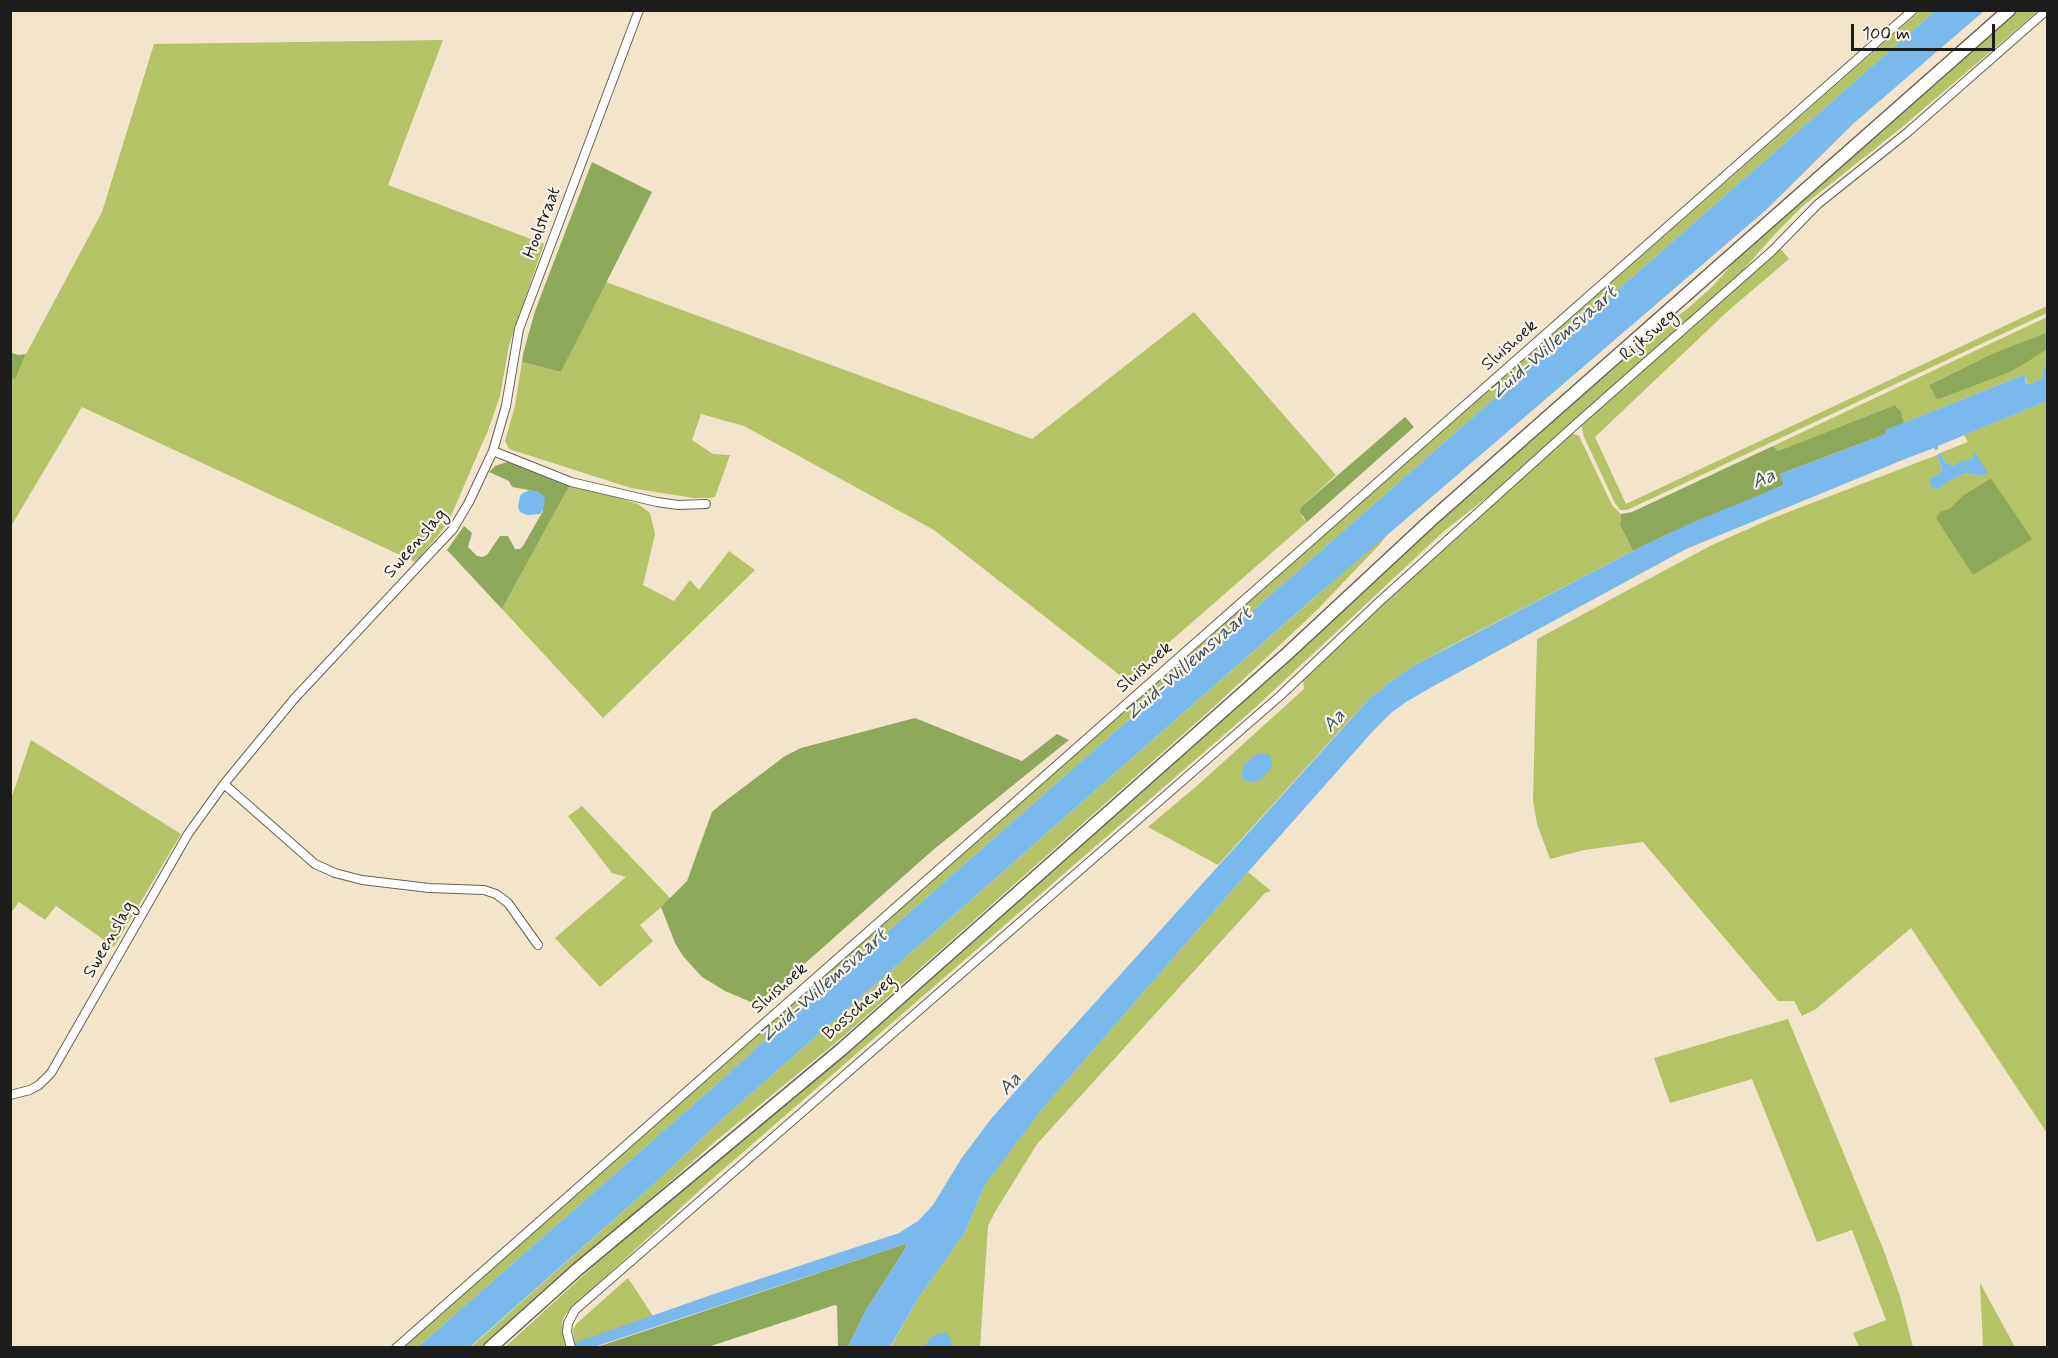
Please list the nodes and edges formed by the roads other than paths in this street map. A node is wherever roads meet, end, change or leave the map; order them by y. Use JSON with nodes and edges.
{"nodes":[{"id":1,"x":639,"y":10,"type":"edge"},
{"id":2,"x":1913,"y":10,"type":"edge"},
{"id":3,"x":2009,"y":10,"type":"edge"},
{"id":4,"x":2047,"y":10,"type":"edge"},
{"id":5,"x":493,"y":451,"type":"junction"},
{"id":6,"x":706,"y":504,"type":"dead end"},
{"id":7,"x":1248,"y":689,"type":"joint"},
{"id":8,"x":224,"y":784,"type":"junction"},
{"id":9,"x":538,"y":945,"type":"dead end"},
{"id":10,"x":10,"y":1095,"type":"edge"},
{"id":11,"x":570,"y":1344,"type":"edge"},
{"id":12,"x":396,"y":1347,"type":"edge"},
{"id":13,"x":490,"y":1347,"type":"edge"}],
"edges":[{"from":1,"to":5,"type":"street","name":"Hoolstraat"},
{"from":2,"to":12,"type":"street","name":"Sluishoek"},
{"from":3,"to":7,"type":"main road","name":"Rijksweg"},
{"from":4,"to":11,"type":"street","name":"Rijksweg"},
{"from":5,"to":6,"type":"street"},
{"from":5,"to":8,"type":"street","name":"Sweenslag"},
{"from":7,"to":13,"type":"main road","name":"Bosscheweg"},
{"from":8,"to":9,"type":"street"},
{"from":8,"to":10,"type":"street","name":"Sweenslag"}]}
